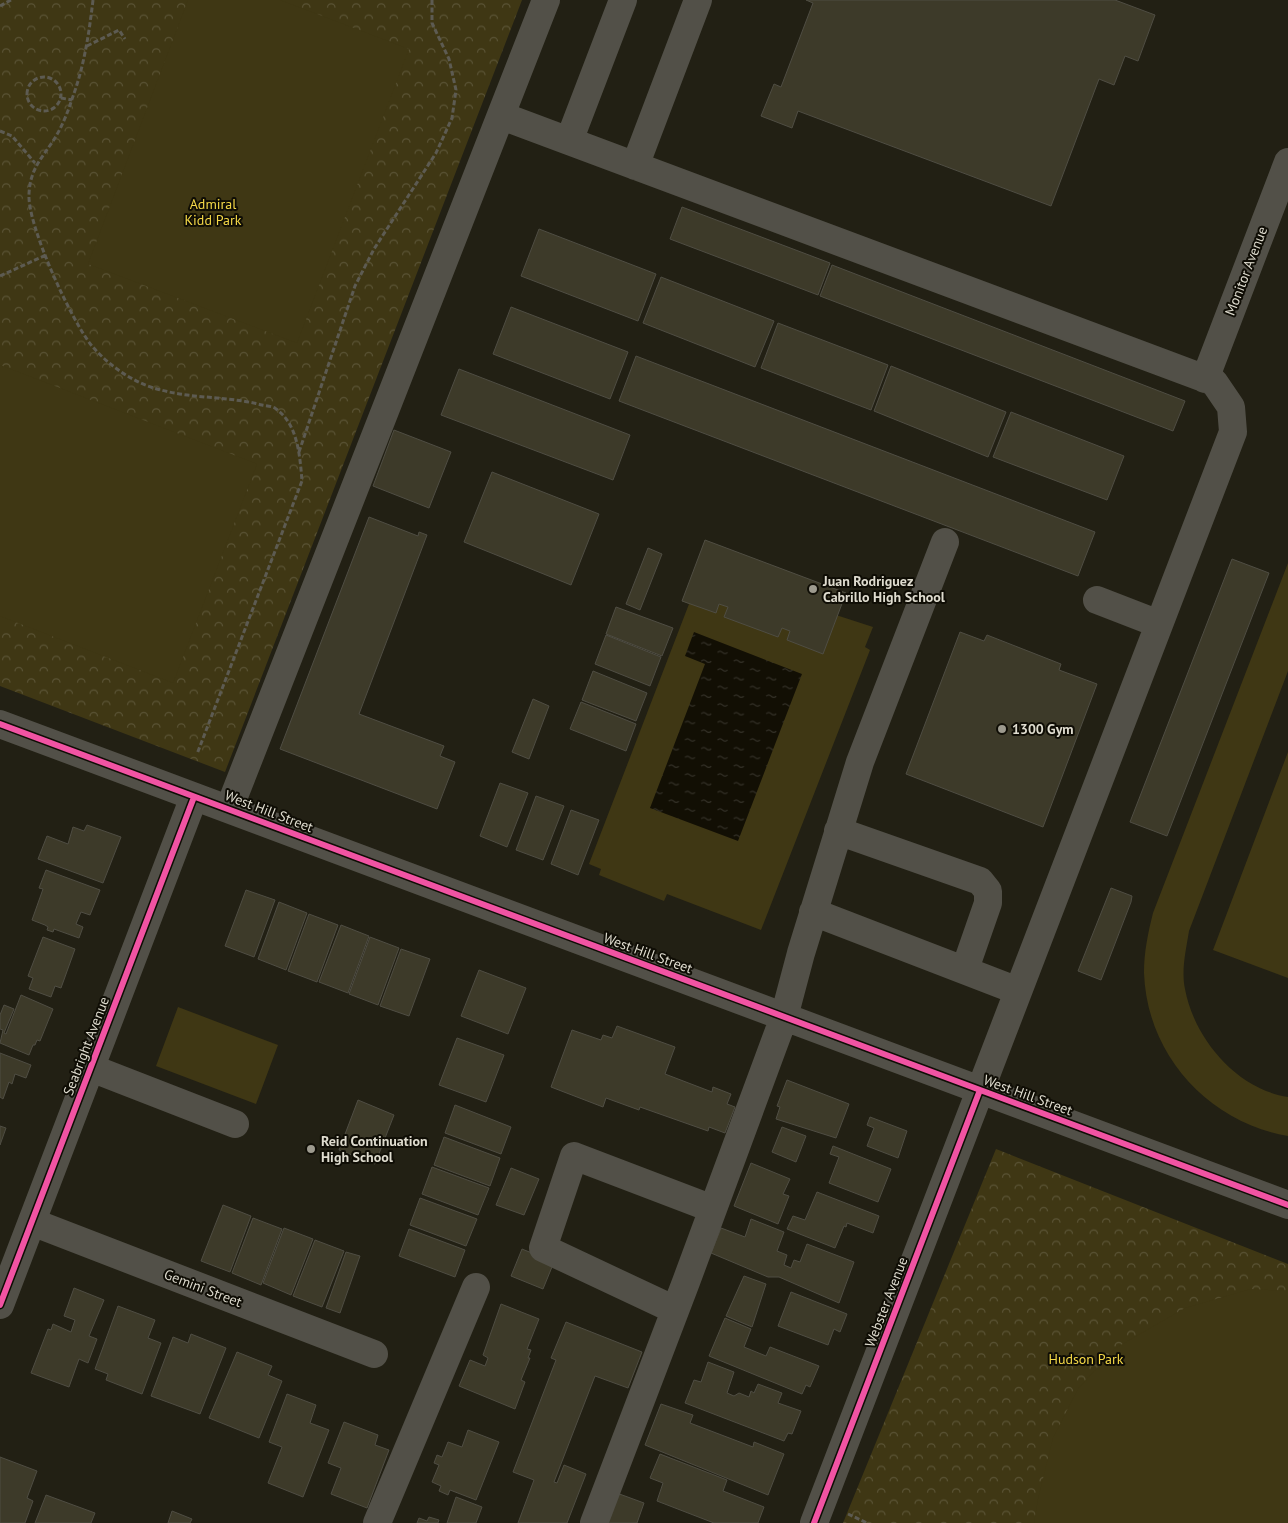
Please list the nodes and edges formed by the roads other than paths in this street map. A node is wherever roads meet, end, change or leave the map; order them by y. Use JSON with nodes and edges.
{"nodes":[{"id":1,"x":546,"y":0,"type":"edge"},
{"id":2,"x":623,"y":0,"type":"edge"},
{"id":3,"x":698,"y":0,"type":"edge"},
{"id":4,"x":502,"y":116,"type":"junction"},
{"id":5,"x":570,"y":141,"type":"junction"},
{"id":6,"x":1288,"y":162,"type":"edge"},
{"id":7,"x":635,"y":166,"type":"junction"},
{"id":8,"x":1205,"y":379,"type":"junction"},
{"id":9,"x":945,"y":542,"type":"dead end"},
{"id":10,"x":1097,"y":600,"type":"dead end"},
{"id":11,"x":1159,"y":624,"type":"junction"},
{"id":12,"x":2,"y":731,"type":"edge"},
{"id":13,"x":194,"y":797,"type":"junction"},
{"id":14,"x":229,"y":810,"type":"junction"},
{"id":15,"x":838,"y":831,"type":"junction"},
{"id":16,"x":814,"y":912,"type":"junction"},
{"id":17,"x":965,"y":969,"type":"junction"},
{"id":18,"x":1018,"y":991,"type":"junction"},
{"id":19,"x":784,"y":1017,"type":"junction"},
{"id":20,"x":91,"y":1068,"type":"junction"},
{"id":21,"x":980,"y":1090,"type":"junction"},
{"id":22,"x":235,"y":1124,"type":"dead end"},
{"id":23,"x":1288,"y":1205,"type":"edge"},
{"id":24,"x":713,"y":1209,"type":"junction"},
{"id":25,"x":32,"y":1222,"type":"junction"},
{"id":26,"x":476,"y":1287,"type":"dead end"},
{"id":27,"x":0,"y":1305,"type":"edge"},
{"id":28,"x":676,"y":1310,"type":"junction"},
{"id":29,"x":374,"y":1354,"type":"dead end"},
{"id":30,"x":377,"y":1523,"type":"edge"},
{"id":31,"x":594,"y":1523,"type":"edge"},
{"id":32,"x":814,"y":1523,"type":"edge"}],
"edges":[{"from":1,"to":4,"type":"street"},
{"from":2,"to":5,"type":"street"},
{"from":3,"to":7,"type":"street"},
{"from":4,"to":5,"type":"street"},
{"from":4,"to":14,"type":"street"},
{"from":5,"to":7,"type":"street"},
{"from":6,"to":8,"type":"street","name":"Monitor Avenue"},
{"from":7,"to":8,"type":"street"},
{"from":8,"to":11,"type":"street","name":"Webster Avenue"},
{"from":9,"to":15,"type":"street"},
{"from":10,"to":11,"type":"street"},
{"from":11,"to":18,"type":"street","name":"Webster Avenue"},
{"from":12,"to":13,"type":"street","name":"West Hill Street"},
{"from":13,"to":14,"type":"street","name":"West Hill Street"},
{"from":13,"to":20,"type":"street","name":"Seabright Avenue"},
{"from":14,"to":19,"type":"street","name":"West Hill Street"},
{"from":15,"to":16,"type":"street"},
{"from":15,"to":17,"type":"street"},
{"from":16,"to":17,"type":"street"},
{"from":16,"to":19,"type":"street"},
{"from":17,"to":18,"type":"street"},
{"from":18,"to":21,"type":"street","name":"Webster Avenue"},
{"from":19,"to":21,"type":"street","name":"West Hill Street"},
{"from":19,"to":24,"type":"street"},
{"from":20,"to":22,"type":"street"},
{"from":20,"to":25,"type":"street","name":"Seabright Avenue"},
{"from":21,"to":23,"type":"street","name":"West Hill Street"},
{"from":21,"to":32,"type":"street","name":"Webster Avenue"},
{"from":24,"to":28,"type":"street"},
{"from":24,"to":28,"type":"street"},
{"from":25,"to":27,"type":"street","name":"Seabright Avenue"},
{"from":25,"to":29,"type":"street","name":"Gemini Street"},
{"from":26,"to":30,"type":"street"},
{"from":28,"to":31,"type":"street"}]}
